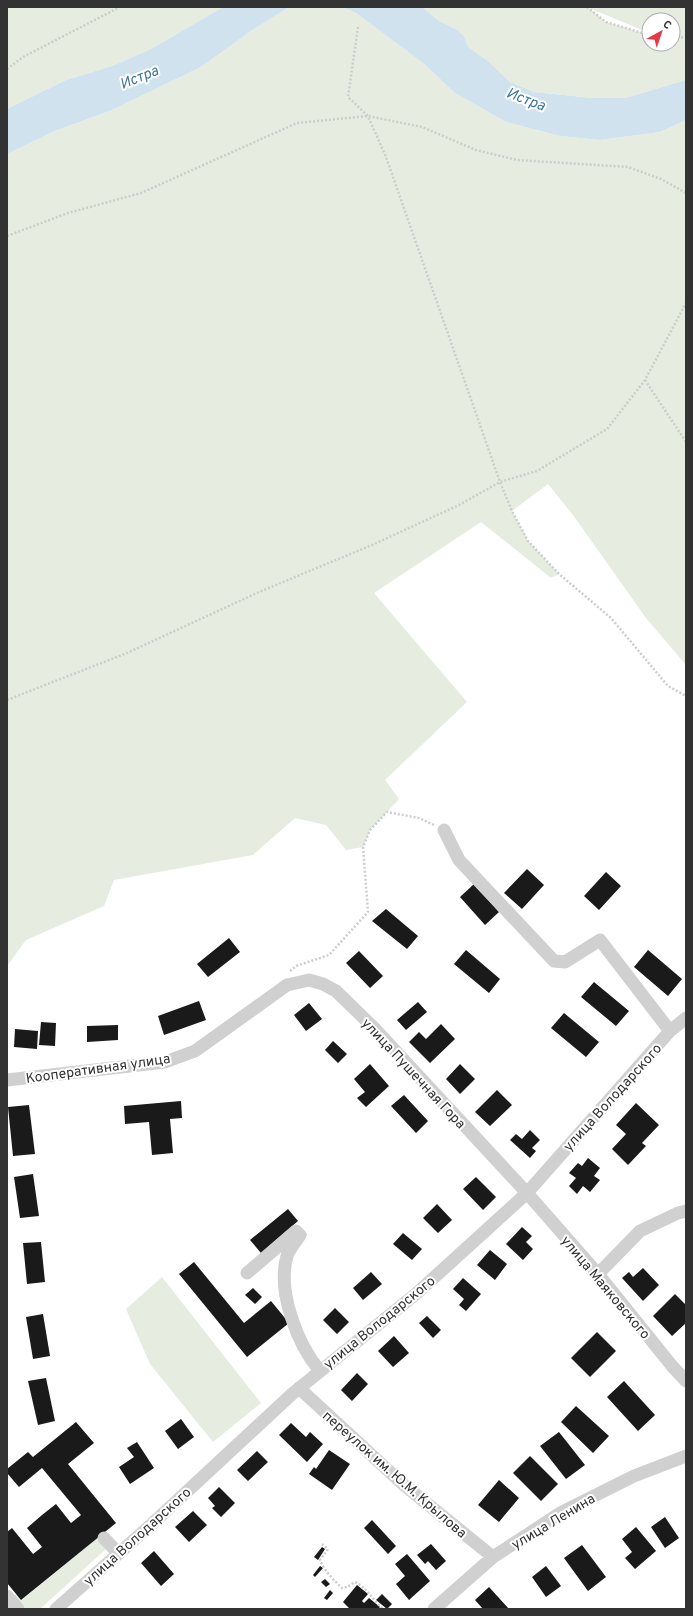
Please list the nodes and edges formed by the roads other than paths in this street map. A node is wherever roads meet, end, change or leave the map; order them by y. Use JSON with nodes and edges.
{"nodes":[{"id":1,"x":444,"y":830,"type":"road end"},
{"id":2,"x":288,"y":985,"type":"joint"},
{"id":3,"x":686,"y":1018,"type":"edge"},
{"id":4,"x":670,"y":1031,"type":"junction"},
{"id":5,"x":7,"y":1080,"type":"edge"},
{"id":6,"x":527,"y":1193,"type":"junction"},
{"id":7,"x":686,"y":1212,"type":"edge"},
{"id":8,"x":247,"y":1273,"type":"dead end"},
{"id":9,"x":598,"y":1274,"type":"junction"},
{"id":10,"x":320,"y":1371,"type":"junction"},
{"id":11,"x":686,"y":1381,"type":"edge"},
{"id":12,"x":299,"y":1388,"type":"junction"},
{"id":13,"x":686,"y":1456,"type":"edge"},
{"id":14,"x":104,"y":1538,"type":"dead end"},
{"id":15,"x":118,"y":1553,"type":"junction"},
{"id":16,"x":493,"y":1557,"type":"junction"},
{"id":17,"x":7,"y":1596,"type":"edge"},
{"id":18,"x":18,"y":1609,"type":"edge"},
{"id":19,"x":56,"y":1609,"type":"edge"},
{"id":20,"x":434,"y":1609,"type":"edge"}],
"edges":[{"from":1,"to":4,"type":"street"},
{"from":2,"to":5,"type":"street","name":"Кооперативная улица"},
{"from":2,"to":6,"type":"street","name":"улица Пушечная Гора"},
{"from":3,"to":4,"type":"street","name":"улица Володарского"},
{"from":4,"to":6,"type":"street","name":"улица Володарского"},
{"from":6,"to":9,"type":"street","name":"улица Маяковского"},
{"from":6,"to":10,"type":"street","name":"улица Володарского"},
{"from":7,"to":9,"type":"street"},
{"from":8,"to":10,"type":"street"},
{"from":9,"to":11,"type":"street","name":"улица Маяковского"},
{"from":10,"to":12,"type":"street","name":"улица Володарского"},
{"from":12,"to":15,"type":"street","name":"улица Володарского"},
{"from":12,"to":16,"type":"street","name":"переулок им. Ю.М. Крылова"},
{"from":13,"to":16,"type":"street","name":"улица Ленина"},
{"from":14,"to":15,"type":"street"},
{"from":15,"to":19,"type":"street","name":"улица Володарского"},
{"from":16,"to":20,"type":"street","name":"улица Ленина"},
{"from":17,"to":18,"type":"street"}]}
